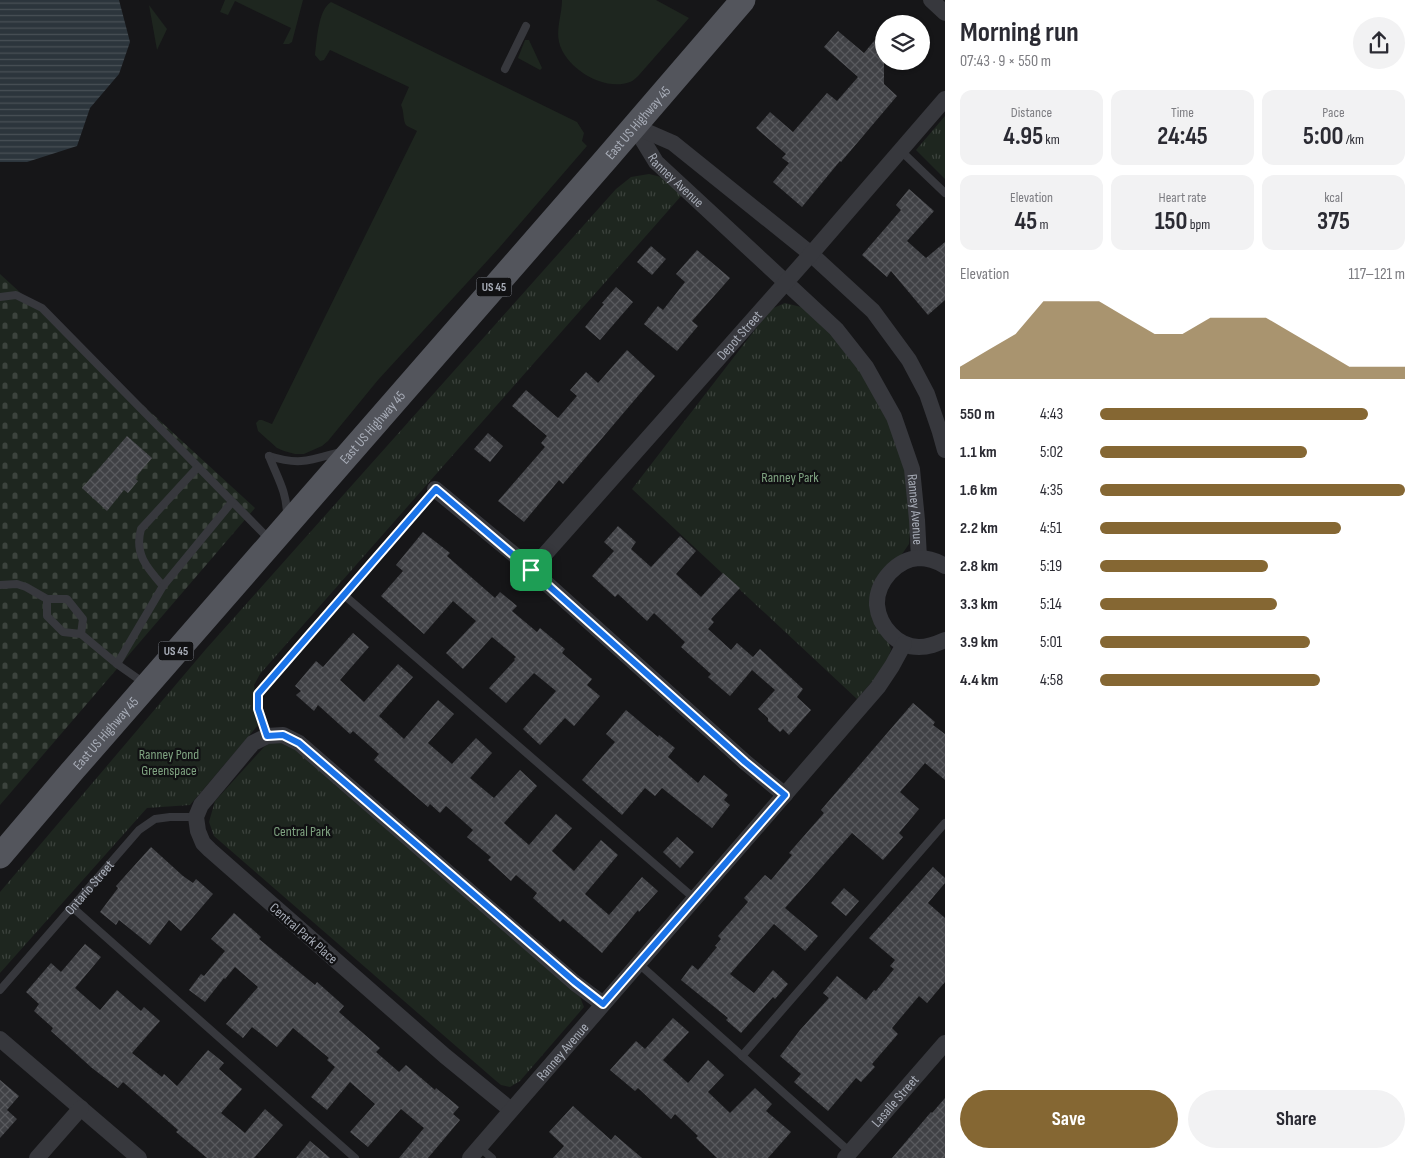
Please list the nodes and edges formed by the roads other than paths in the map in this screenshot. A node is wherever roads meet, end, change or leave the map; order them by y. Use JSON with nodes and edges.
{"nodes":[{"id":1,"x":743,"y":0,"type":"edge"},
{"id":2,"x":931,"y":0,"type":"edge"},
{"id":3,"x":945,"y":13,"type":"edge"},
{"id":4,"x":526,"y":26,"type":"dead end"},
{"id":5,"x":505,"y":69,"type":"dead end"},
{"id":6,"x":945,"y":99,"type":"edge"},
{"id":7,"x":634,"y":126,"type":"junction"},
{"id":8,"x":900,"y":150,"type":"junction"},
{"id":9,"x":945,"y":193,"type":"edge"},
{"id":10,"x":811,"y":254,"type":"junction"},
{"id":11,"x":786,"y":283,"type":"junction"},
{"id":12,"x":0,"y":297,"type":"edge"},
{"id":13,"x":354,"y":448,"type":"junction"},
{"id":14,"x":945,"y":450,"type":"edge"},
{"id":15,"x":198,"y":467,"type":"junction"},
{"id":16,"x":436,"y":489,"type":"joint"},
{"id":17,"x":232,"y":502,"type":"junction"},
{"id":18,"x":279,"y":533,"type":"junction"},
{"id":19,"x":919,"y":558,"type":"junction"},
{"id":20,"x":945,"y":566,"type":"edge"},
{"id":21,"x":531,"y":570,"type":"junction"},
{"id":22,"x":0,"y":586,"type":"edge"},
{"id":23,"x":163,"y":586,"type":"junction"},
{"id":24,"x":344,"y":595,"type":"junction"},
{"id":25,"x":47,"y":599,"type":"junction"},
{"id":26,"x":81,"y":634,"type":"junction"},
{"id":27,"x":945,"y":640,"type":"edge"},
{"id":28,"x":904,"y":644,"type":"junction"},
{"id":29,"x":117,"y":664,"type":"junction"},
{"id":30,"x":147,"y":685,"type":"junction"},
{"id":31,"x":267,"y":736,"type":"junction"},
{"id":32,"x":785,"y":795,"type":"junction"},
{"id":33,"x":196,"y":817,"type":"junction"},
{"id":34,"x":945,"y":823,"type":"edge"},
{"id":35,"x":0,"y":856,"type":"edge"},
{"id":36,"x":695,"y":899,"type":"junction"},
{"id":37,"x":72,"y":907,"type":"junction"},
{"id":38,"x":639,"y":964,"type":"junction"},
{"id":39,"x":0,"y":990,"type":"edge"},
{"id":40,"x":603,"y":1004,"type":"junction"},
{"id":41,"x":0,"y":1039,"type":"edge"},
{"id":42,"x":945,"y":1043,"type":"edge"},
{"id":43,"x":742,"y":1056,"type":"junction"},
{"id":44,"x":82,"y":1108,"type":"junction"},
{"id":45,"x":511,"y":1110,"type":"junction"},
{"id":46,"x":474,"y":1152,"type":"edge"},
{"id":47,"x":848,"y":1155,"type":"edge"},
{"id":48,"x":38,"y":1158,"type":"edge"},
{"id":49,"x":140,"y":1158,"type":"edge"},
{"id":50,"x":355,"y":1158,"type":"edge"},
{"id":51,"x":492,"y":1158,"type":"edge"}],
"edges":[{"from":1,"to":7,"type":"main road","name":"East US Highway 45","number":"US 45"},
{"from":2,"to":3,"type":"street"},
{"from":4,"to":5,"type":"lane"},
{"from":6,"to":8,"type":"street","name":"Depot Street"},
{"from":7,"to":10,"type":"street","name":"Ranney Avenue"},
{"from":7,"to":11,"type":"street","name":"Ranney Avenue"},
{"from":7,"to":13,"type":"main road","name":"East US Highway 45","number":"US 45"},
{"from":8,"to":9,"type":"lane"},
{"from":8,"to":10,"type":"street","name":"Depot Street"},
{"from":10,"to":11,"type":"street","name":"Depot Street"},
{"from":10,"to":14,"type":"street","name":"Ranney Avenue"},
{"from":11,"to":19,"type":"street","name":"Ranney Avenue"},
{"from":11,"to":21,"type":"street","name":"Depot Street"},
{"from":12,"to":15,"type":"lane"},
{"from":13,"to":18,"type":"main road","name":"East US Highway 45","number":"US 45"},
{"from":13,"to":18,"type":"lane"},
{"from":15,"to":17,"type":"lane"},
{"from":15,"to":23,"type":"lane"},
{"from":16,"to":21,"type":"street"},
{"from":16,"to":24,"type":"lane"},
{"from":17,"to":18,"type":"lane"},
{"from":17,"to":23,"type":"lane"},
{"from":18,"to":30,"type":"main road","name":"East US Highway 45","number":"US 45"},
{"from":19,"to":20,"type":"street"},
{"from":19,"to":28,"type":"street"},
{"from":21,"to":32,"type":"street"},
{"from":22,"to":25,"type":"lane"},
{"from":23,"to":29,"type":"lane"},
{"from":24,"to":31,"type":"lane"},
{"from":24,"to":36,"type":"lane"},
{"from":25,"to":26,"type":"lane"},
{"from":25,"to":26,"type":"lane"},
{"from":26,"to":29,"type":"lane"},
{"from":27,"to":28,"type":"street"},
{"from":28,"to":32,"type":"street","name":"Ranney Avenue"},
{"from":29,"to":30,"type":"lane"},
{"from":30,"to":35,"type":"main road","name":"East US Highway 45","number":"US 45"},
{"from":31,"to":33,"type":"street"},
{"from":31,"to":40,"type":"street"},
{"from":32,"to":36,"type":"street","name":"Ranney Avenue"},
{"from":33,"to":37,"type":"lane","name":"Ontario Street"},
{"from":33,"to":45,"type":"street","name":"Central Park Place"},
{"from":34,"to":43,"type":"lane"},
{"from":36,"to":38,"type":"street","name":"Ranney Avenue"},
{"from":37,"to":39,"type":"lane","name":"Ontario Street"},
{"from":37,"to":50,"type":"lane"},
{"from":38,"to":40,"type":"street","name":"Ranney Avenue"},
{"from":38,"to":43,"type":"lane"},
{"from":40,"to":45,"type":"street","name":"Ranney Avenue"},
{"from":41,"to":44,"type":"street"},
{"from":42,"to":47,"type":"street","name":"Lasalle Street"},
{"from":43,"to":47,"type":"lane"},
{"from":44,"to":48,"type":"street"},
{"from":44,"to":49,"type":"street"},
{"from":45,"to":46,"type":"street","name":"Ranney Avenue"},
{"from":46,"to":51,"type":"lane"}]}
